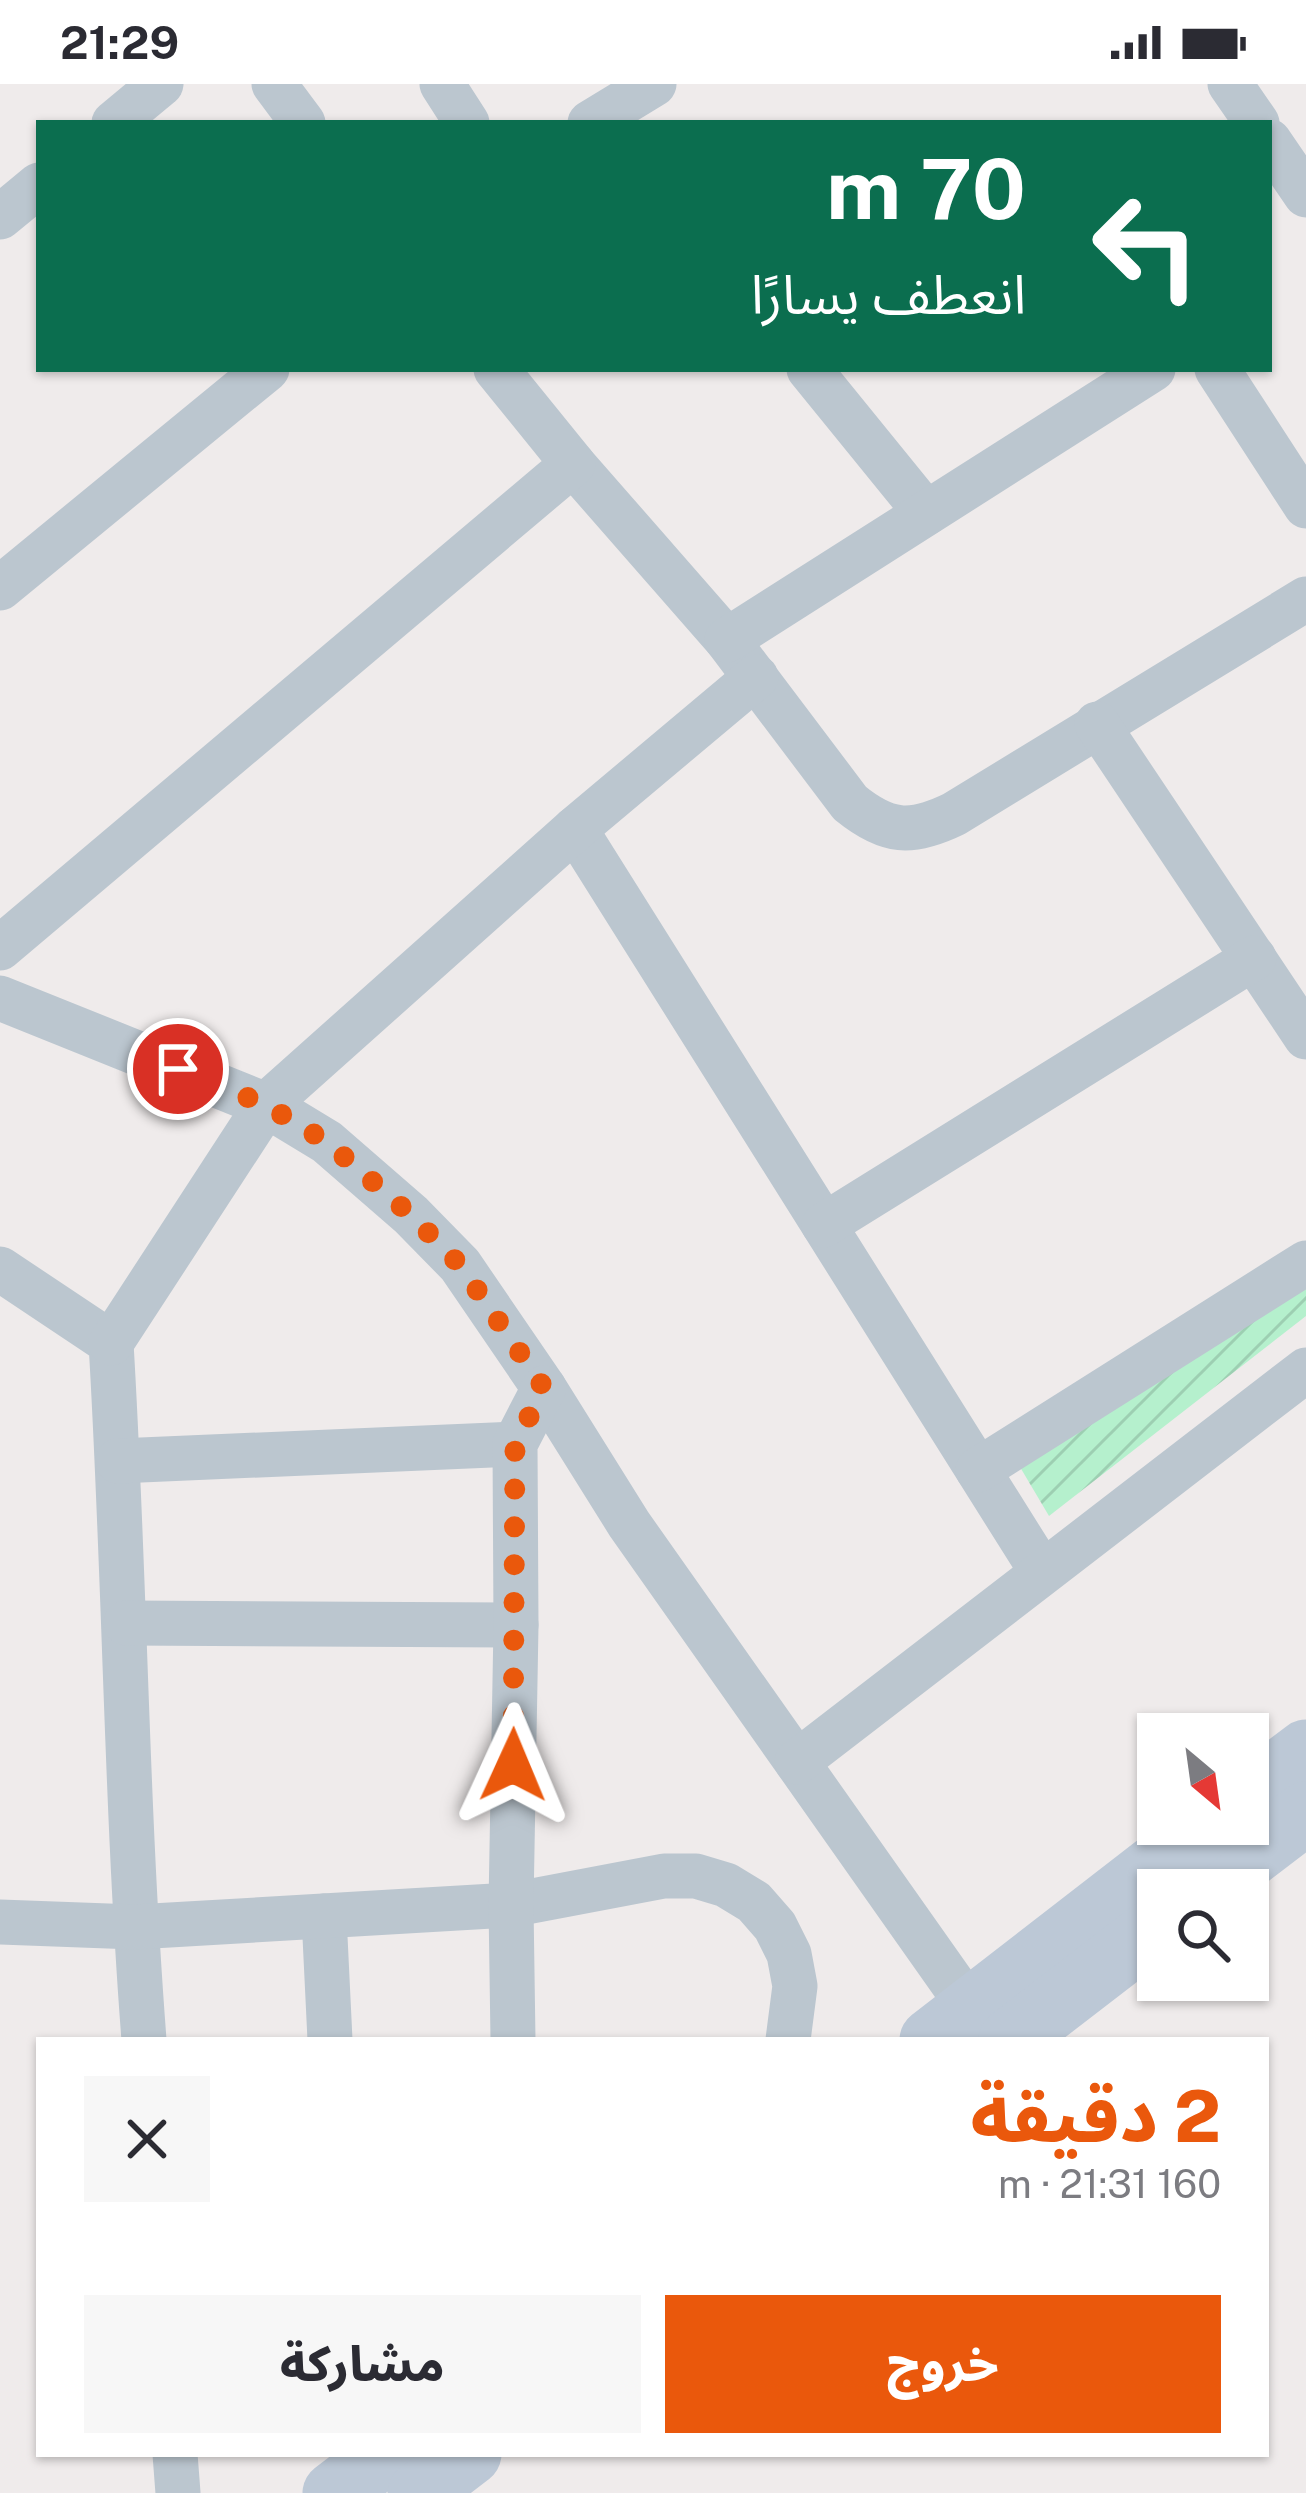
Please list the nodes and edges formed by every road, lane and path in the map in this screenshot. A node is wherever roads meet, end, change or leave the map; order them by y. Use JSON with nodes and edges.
{"nodes":[{"id":1,"x":161,"y":84,"type":"edge"},
{"id":2,"x":274,"y":84,"type":"edge"},
{"id":3,"x":442,"y":84,"type":"edge"},
{"id":4,"x":654,"y":84,"type":"edge"},
{"id":5,"x":1230,"y":84,"type":"edge"},
{"id":6,"x":118,"y":120,"type":"edge"},
{"id":7,"x":301,"y":120,"type":"edge"},
{"id":8,"x":464,"y":120,"type":"edge"},
{"id":9,"x":600,"y":120,"type":"edge"},
{"id":10,"x":1255,"y":120,"type":"edge"},
{"id":11,"x":1272,"y":145,"type":"edge"},
{"id":12,"x":36,"y":187,"type":"edge"},
{"id":13,"x":1306,"y":195,"type":"edge"},
{"id":14,"x":0,"y":217,"type":"edge"},
{"id":15,"x":264,"y":372,"type":"edge"},
{"id":16,"x":498,"y":372,"type":"edge"},
{"id":17,"x":811,"y":372,"type":"edge"},
{"id":18,"x":1148,"y":372,"type":"edge"},
{"id":19,"x":1219,"y":372,"type":"edge"},
{"id":20,"x":573,"y":464,"type":"junction"},
{"id":21,"x":1306,"y":506,"type":"edge"},
{"id":22,"x":926,"y":513,"type":"junction"},
{"id":23,"x":0,"y":588,"type":"edge"},
{"id":24,"x":1306,"y":599,"type":"edge"},
{"id":25,"x":727,"y":640,"type":"junction"},
{"id":26,"x":756,"y":677,"type":"junction"},
{"id":27,"x":1097,"y":724,"type":"junction"},
{"id":28,"x":575,"y":830,"type":"junction"},
{"id":29,"x":0,"y":947,"type":"edge"},
{"id":30,"x":1254,"y":958,"type":"junction"},
{"id":31,"x":0,"y":998,"type":"edge"},
{"id":32,"x":1306,"y":1036,"type":"edge"},
{"id":33,"x":266,"y":1105,"type":"junction"},
{"id":34,"x":824,"y":1225,"type":"junction"},
{"id":35,"x":1306,"y":1262,"type":"edge"},
{"id":36,"x":0,"y":1269,"type":"edge"},
{"id":37,"x":111,"y":1343,"type":"junction"},
{"id":38,"x":1306,"y":1370,"type":"edge"},
{"id":39,"x":544,"y":1388,"type":"junction"},
{"id":40,"x":515,"y":1444,"type":"junction"},
{"id":41,"x":118,"y":1462,"type":"junction"},
{"id":42,"x":978,"y":1470,"type":"junction"},
{"id":43,"x":1042,"y":1572,"type":"junction"},
{"id":44,"x":126,"y":1623,"type":"junction"},
{"id":45,"x":516,"y":1625,"type":"junction"},
{"id":46,"x":1306,"y":1751,"type":"edge"},
{"id":47,"x":797,"y":1762,"type":"junction"},
{"id":48,"x":1269,"y":1779,"type":"edge"},
{"id":49,"x":1306,"y":1813,"type":"edge"},
{"id":50,"x":1186,"y":1845,"type":"edge"},
{"id":51,"x":1233,"y":1869,"type":"edge"},
{"id":52,"x":511,"y":1905,"type":"junction"},
{"id":53,"x":324,"y":1916,"type":"junction"},
{"id":54,"x":0,"y":1922,"type":"edge"},
{"id":55,"x":135,"y":1927,"type":"junction"},
{"id":56,"x":1137,"y":1938,"type":"edge"},
{"id":57,"x":971,"y":2030,"type":"edge"},
{"id":58,"x":144,"y":2037,"type":"edge"},
{"id":59,"x":330,"y":2037,"type":"edge"},
{"id":60,"x":513,"y":2037,"type":"edge"},
{"id":61,"x":788,"y":2037,"type":"edge"},
{"id":62,"x":175,"y":2457,"type":"edge"},
{"id":63,"x":466,"y":2457,"type":"edge"},
{"id":64,"x":178,"y":2493,"type":"edge"},
{"id":65,"x":419,"y":2493,"type":"edge"}],
"edges":[{"from":1,"to":6,"type":"street"},
{"from":2,"to":7,"type":"street"},
{"from":3,"to":8,"type":"street"},
{"from":4,"to":9,"type":"street"},
{"from":5,"to":10,"type":"street"},
{"from":11,"to":13,"type":"street"},
{"from":12,"to":14,"type":"street"},
{"from":15,"to":23,"type":"street"},
{"from":16,"to":20,"type":"street"},
{"from":17,"to":22,"type":"street"},
{"from":18,"to":22,"type":"street"},
{"from":19,"to":21,"type":"street"},
{"from":20,"to":25,"type":"street"},
{"from":20,"to":29,"type":"street"},
{"from":22,"to":25,"type":"street"},
{"from":24,"to":27,"type":"street"},
{"from":25,"to":26,"type":"street"},
{"from":26,"to":27,"type":"street"},
{"from":26,"to":28,"type":"street"},
{"from":27,"to":30,"type":"street"},
{"from":28,"to":33,"type":"street"},
{"from":28,"to":34,"type":"street"},
{"from":30,"to":32,"type":"street"},
{"from":30,"to":34,"type":"street"},
{"from":31,"to":33,"type":"street"},
{"from":33,"to":37,"type":"street"},
{"from":33,"to":39,"type":"street"},
{"from":34,"to":42,"type":"street"},
{"from":35,"to":42,"type":"street"},
{"from":36,"to":37,"type":"street"},
{"from":37,"to":41,"type":"street"},
{"from":38,"to":43,"type":"street"},
{"from":39,"to":40,"type":"street"},
{"from":39,"to":47,"type":"street"},
{"from":40,"to":41,"type":"street"},
{"from":40,"to":45,"type":"street"},
{"from":41,"to":44,"type":"street"},
{"from":42,"to":43,"type":"street"},
{"from":43,"to":47,"type":"street"},
{"from":44,"to":45,"type":"street"},
{"from":44,"to":55,"type":"street"},
{"from":45,"to":52,"type":"street"},
{"from":46,"to":48,"type":"main road"},
{"from":47,"to":57,"type":"street"},
{"from":49,"to":51,"type":"main road"},
{"from":50,"to":57,"type":"main road"},
{"from":52,"to":53,"type":"street"},
{"from":52,"to":60,"type":"street"},
{"from":52,"to":61,"type":"street"},
{"from":53,"to":55,"type":"street"},
{"from":53,"to":59,"type":"street"},
{"from":54,"to":55,"type":"street"},
{"from":55,"to":58,"type":"street"},
{"from":56,"to":57,"type":"main road"},
{"from":62,"to":64,"type":"street"},
{"from":63,"to":65,"type":"main road"}]}
